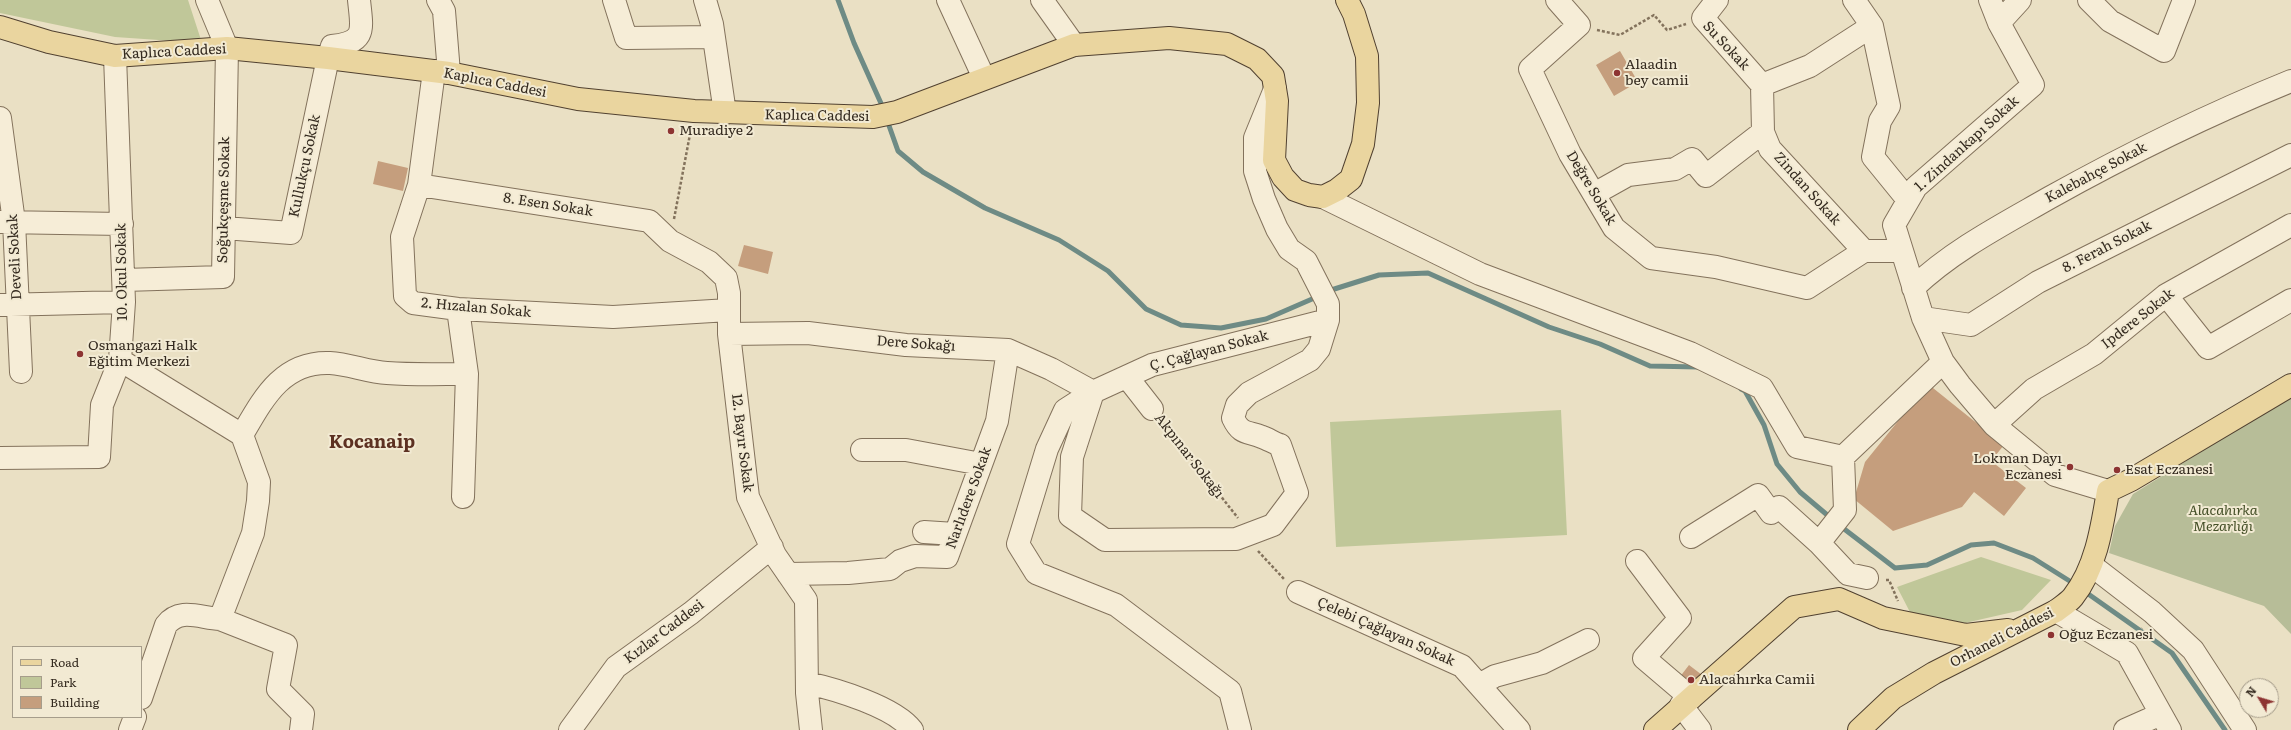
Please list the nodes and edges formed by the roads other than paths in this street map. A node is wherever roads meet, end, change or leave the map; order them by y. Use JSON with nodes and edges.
{"nodes":[{"id":1,"x":206,"y":0,"type":"edge"},
{"id":2,"x":359,"y":0,"type":"edge"},
{"id":3,"x":438,"y":0,"type":"edge"},
{"id":4,"x":614,"y":0,"type":"edge"},
{"id":5,"x":705,"y":0,"type":"edge"},
{"id":6,"x":948,"y":0,"type":"edge"},
{"id":7,"x":1042,"y":0,"type":"edge"},
{"id":8,"x":1347,"y":0,"type":"edge"},
{"id":9,"x":1557,"y":0,"type":"edge"},
{"id":10,"x":1717,"y":0,"type":"edge"},
{"id":11,"x":1854,"y":0,"type":"edge"},
{"id":12,"x":1990,"y":0,"type":"edge"},
{"id":13,"x":2020,"y":0,"type":"edge"},
{"id":14,"x":2089,"y":0,"type":"edge"},
{"id":15,"x":2184,"y":0,"type":"edge"},
{"id":16,"x":1999,"y":23,"type":"junction"},
{"id":17,"x":1872,"y":26,"type":"junction"},
{"id":18,"x":0,"y":27,"type":"edge"},
{"id":19,"x":713,"y":37,"type":"junction"},
{"id":20,"x":0,"y":40,"type":"edge"},
{"id":21,"x":1074,"y":45,"type":"junction"},
{"id":22,"x":227,"y":48,"type":"junction"},
{"id":23,"x":115,"y":56,"type":"junction"},
{"id":24,"x":328,"y":58,"type":"junction"},
{"id":25,"x":441,"y":72,"type":"junction"},
{"id":26,"x":984,"y":78,"type":"junction"},
{"id":27,"x":2291,"y":81,"type":"edge"},
{"id":28,"x":1762,"y":85,"type":"junction"},
{"id":29,"x":1276,"y":89,"type":"junction"},
{"id":30,"x":725,"y":113,"type":"junction"},
{"id":31,"x":0,"y":118,"type":"edge"},
{"id":32,"x":1763,"y":132,"type":"junction"},
{"id":33,"x":2291,"y":155,"type":"edge"},
{"id":34,"x":2,"y":160,"type":"edge"},
{"id":35,"x":419,"y":185,"type":"junction"},
{"id":36,"x":1594,"y":194,"type":"junction"},
{"id":37,"x":1323,"y":197,"type":"junction"},
{"id":38,"x":1908,"y":200,"type":"junction"},
{"id":39,"x":7,"y":222,"type":"edge"},
{"id":40,"x":122,"y":224,"type":"junction"},
{"id":41,"x":2291,"y":225,"type":"edge"},
{"id":42,"x":224,"y":228,"type":"junction"},
{"id":43,"x":1864,"y":251,"type":"junction"},
{"id":44,"x":1901,"y":251,"type":"junction"},
{"id":45,"x":124,"y":280,"type":"junction"},
{"id":46,"x":1913,"y":288,"type":"junction"},
{"id":47,"x":2166,"y":295,"type":"junction"},
{"id":48,"x":2291,"y":300,"type":"edge"},
{"id":49,"x":124,"y":302,"type":"junction"},
{"id":50,"x":9,"y":304,"type":"edge"},
{"id":51,"x":1326,"y":305,"type":"junction"},
{"id":52,"x":458,"y":309,"type":"junction"},
{"id":53,"x":729,"y":310,"type":"junction"},
{"id":54,"x":1923,"y":318,"type":"junction"},
{"id":55,"x":729,"y":334,"type":"junction"},
{"id":56,"x":1008,"y":350,"type":"junction"},
{"id":57,"x":120,"y":360,"type":"junction"},
{"id":58,"x":1943,"y":362,"type":"junction"},
{"id":59,"x":20,"y":372,"type":"dead end"},
{"id":60,"x":466,"y":374,"type":"junction"},
{"id":61,"x":1127,"y":377,"type":"junction"},
{"id":62,"x":2291,"y":385,"type":"edge"},
{"id":63,"x":1093,"y":392,"type":"junction"},
{"id":64,"x":1152,"y":409,"type":"road end"},
{"id":65,"x":1994,"y":425,"type":"junction"},
{"id":66,"x":242,"y":436,"type":"junction"},
{"id":67,"x":862,"y":450,"type":"dead end"},
{"id":68,"x":1844,"y":457,"type":"junction"},
{"id":69,"x":0,"y":458,"type":"edge"},
{"id":70,"x":981,"y":464,"type":"junction"},
{"id":71,"x":2108,"y":492,"type":"junction"},
{"id":72,"x":463,"y":497,"type":"dead end"},
{"id":73,"x":924,"y":532,"type":"dead end"},
{"id":74,"x":955,"y":534,"type":"junction"},
{"id":75,"x":1691,"y":537,"type":"dead end"},
{"id":76,"x":1822,"y":539,"type":"junction"},
{"id":77,"x":772,"y":547,"type":"junction"},
{"id":78,"x":1637,"y":561,"type":"dead end"},
{"id":79,"x":2091,"y":565,"type":"junction"},
{"id":80,"x":788,"y":574,"type":"junction"},
{"id":81,"x":1867,"y":578,"type":"road end"},
{"id":82,"x":1298,"y":592,"type":"road end"},
{"id":83,"x":2056,"y":612,"type":"junction"},
{"id":84,"x":220,"y":619,"type":"junction"},
{"id":85,"x":2018,"y":629,"type":"junction"},
{"id":86,"x":1588,"y":640,"type":"dead end"},
{"id":87,"x":807,"y":683,"type":"junction"},
{"id":88,"x":1479,"y":685,"type":"junction"},
{"id":89,"x":142,"y":695,"type":"edge"},
{"id":90,"x":1686,"y":701,"type":"junction"},
{"id":91,"x":135,"y":718,"type":"edge"},
{"id":92,"x":2165,"y":722,"type":"edge"},
{"id":93,"x":908,"y":727,"type":"edge"},
{"id":94,"x":130,"y":730,"type":"edge"},
{"id":95,"x":301,"y":730,"type":"edge"},
{"id":96,"x":570,"y":730,"type":"edge"},
{"id":97,"x":811,"y":730,"type":"edge"},
{"id":98,"x":1240,"y":730,"type":"edge"},
{"id":99,"x":1519,"y":730,"type":"edge"},
{"id":100,"x":1655,"y":730,"type":"edge"},
{"id":101,"x":1700,"y":730,"type":"edge"},
{"id":102,"x":1859,"y":730,"type":"edge"},
{"id":103,"x":2125,"y":730,"type":"edge"},
{"id":104,"x":2245,"y":730,"type":"edge"}],
"edges":[{"from":1,"to":22,"type":"street"},
{"from":2,"to":24,"type":"street"},
{"from":3,"to":25,"type":"street","name":"2. Hızalan Sokak"},
{"from":4,"to":19,"type":"street"},
{"from":5,"to":19,"type":"street"},
{"from":6,"to":26,"type":"street"},
{"from":7,"to":21,"type":"street"},
{"from":8,"to":37,"type":"main road"},
{"from":9,"to":36,"type":"street","name":"Değre Sokak"},
{"from":10,"to":28,"type":"street","name":"Su Sokak"},
{"from":11,"to":17,"type":"street"},
{"from":12,"to":16,"type":"street","name":"1. Zindankapı Sokak"},
{"from":13,"to":16,"type":"street"},
{"from":14,"to":15,"type":"street"},
{"from":16,"to":38,"type":"street","name":"1. Zindankapı Sokak"},
{"from":17,"to":28,"type":"street"},
{"from":17,"to":38,"type":"street"},
{"from":18,"to":20,"type":"street"},
{"from":18,"to":23,"type":"main road","name":"Kaplıca Caddesi"},
{"from":19,"to":30,"type":"street"},
{"from":21,"to":26,"type":"main road","name":"Kaplıca Caddesi"},
{"from":21,"to":29,"type":"main road","name":"Kaplıca Caddesi"},
{"from":22,"to":23,"type":"main road","name":"Kaplıca Caddesi"},
{"from":22,"to":24,"type":"main road","name":"Kaplıca Caddesi"},
{"from":22,"to":42,"type":"street","name":"Soğukçeşme Sokak"},
{"from":23,"to":40,"type":"street","name":"10. Okul Sokak"},
{"from":24,"to":25,"type":"main road","name":"Kaplıca Caddesi"},
{"from":24,"to":42,"type":"street","name":"Kullukçu Sokak"},
{"from":25,"to":30,"type":"main road","name":"Kaplıca Caddesi"},
{"from":25,"to":35,"type":"street","name":"2. Hızalan Sokak"},
{"from":26,"to":30,"type":"main road","name":"Kaplıca Caddesi"},
{"from":27,"to":46,"type":"street","name":"Kalebahçe Sokak"},
{"from":28,"to":32,"type":"street","name":"Zindan Sokak"},
{"from":29,"to":37,"type":"main road","name":"Kaplıca Caddesi"},
{"from":29,"to":51,"type":"street"},
{"from":31,"to":34,"type":"street","name":"Develi Sokak"},
{"from":32,"to":36,"type":"street"},
{"from":32,"to":43,"type":"street","name":"Zindan Sokak"},
{"from":33,"to":54,"type":"street","name":"8. Ferah Sokak"},
{"from":34,"to":39,"type":"street","name":"Develi Sokak"},
{"from":35,"to":52,"type":"street","name":"2. Hızalan Sokak"},
{"from":35,"to":53,"type":"street","name":"8. Esen Sokak"},
{"from":36,"to":43,"type":"street","name":"Değre Sokak"},
{"from":37,"to":68,"type":"street"},
{"from":38,"to":44,"type":"street","name":"1. Zindankapı Sokak"},
{"from":39,"to":40,"type":"street"},
{"from":39,"to":50,"type":"street","name":"Develi Sokak"},
{"from":40,"to":45,"type":"street","name":"10. Okul Sokak"},
{"from":41,"to":47,"type":"street","name":"Ipdere Sokak"},
{"from":42,"to":45,"type":"street","name":"Soğukçeşme Sokak"},
{"from":43,"to":44,"type":"street"},
{"from":44,"to":46,"type":"street","name":"1. Zindankapı Sokak"},
{"from":45,"to":49,"type":"street","name":"10. Okul Sokak"},
{"from":46,"to":54,"type":"street","name":"1. Zindankapı Sokak"},
{"from":47,"to":48,"type":"street"},
{"from":47,"to":65,"type":"street","name":"Ipdere Sokak"},
{"from":49,"to":50,"type":"street"},
{"from":49,"to":57,"type":"street","name":"10. Okul Sokak"},
{"from":50,"to":59,"type":"street","name":"Develi Sokak"},
{"from":51,"to":61,"type":"street","name":"Ç. Çağlayan Sokak"},
{"from":51,"to":63,"type":"street"},
{"from":52,"to":53,"type":"street","name":"2. Hızalan Sokak"},
{"from":52,"to":60,"type":"street"},
{"from":53,"to":55,"type":"street","name":"12. Bayır Sokak"},
{"from":54,"to":58,"type":"street","name":"1. Zindankapı Sokak"},
{"from":55,"to":56,"type":"street","name":"Dere Sokağı"},
{"from":55,"to":77,"type":"street","name":"12. Bayır Sokak"},
{"from":56,"to":63,"type":"street","name":"Dere Sokağı"},
{"from":56,"to":70,"type":"street","name":"Narlıdere Sokak"},
{"from":57,"to":66,"type":"street"},
{"from":57,"to":69,"type":"street","name":"10. Okul Sokak"},
{"from":58,"to":65,"type":"street","name":"1. Zindankapı Sokak"},
{"from":58,"to":68,"type":"street"},
{"from":60,"to":66,"type":"street"},
{"from":60,"to":72,"type":"street"},
{"from":61,"to":63,"type":"street","name":"Ç. Çağlayan Sokak"},
{"from":61,"to":64,"type":"street","name":"Akpınar Sokağı"},
{"from":62,"to":71,"type":"main road"},
{"from":63,"to":98,"type":"street","name":"Ç. Çağlayan Sokak"},
{"from":65,"to":71,"type":"street","name":"1. Zindankapı Sokak"},
{"from":66,"to":84,"type":"street"},
{"from":67,"to":70,"type":"street"},
{"from":68,"to":76,"type":"street"},
{"from":70,"to":74,"type":"street","name":"Narlıdere Sokak"},
{"from":71,"to":79,"type":"main road","name":"Orhaneli Caddesi"},
{"from":73,"to":74,"type":"street"},
{"from":74,"to":80,"type":"street","name":"Narlıdere Sokak"},
{"from":75,"to":76,"type":"street"},
{"from":76,"to":81,"type":"street"},
{"from":77,"to":80,"type":"street","name":"12. Bayır Sokak"},
{"from":77,"to":96,"type":"street","name":"Kızlar Caddesi"},
{"from":78,"to":90,"type":"street"},
{"from":79,"to":83,"type":"main road","name":"Orhaneli Caddesi"},
{"from":79,"to":104,"type":"street"},
{"from":80,"to":87,"type":"street","name":"12. Bayır Sokak"},
{"from":82,"to":88,"type":"street","name":"Çelebi Çağlayan Sokak"},
{"from":83,"to":85,"type":"main road","name":"Orhaneli Caddesi"},
{"from":83,"to":92,"type":"street"},
{"from":84,"to":89,"type":"street"},
{"from":84,"to":95,"type":"street"},
{"from":85,"to":90,"type":"main road"},
{"from":85,"to":102,"type":"main road","name":"Orhaneli Caddesi"},
{"from":86,"to":88,"type":"street"},
{"from":87,"to":93,"type":"street"},
{"from":87,"to":97,"type":"street","name":"12. Bayır Sokak"},
{"from":88,"to":99,"type":"street","name":"Çelebi Çağlayan Sokak"},
{"from":90,"to":100,"type":"main road"},
{"from":90,"to":101,"type":"street"},
{"from":91,"to":94,"type":"street"},
{"from":92,"to":103,"type":"street"}]}
